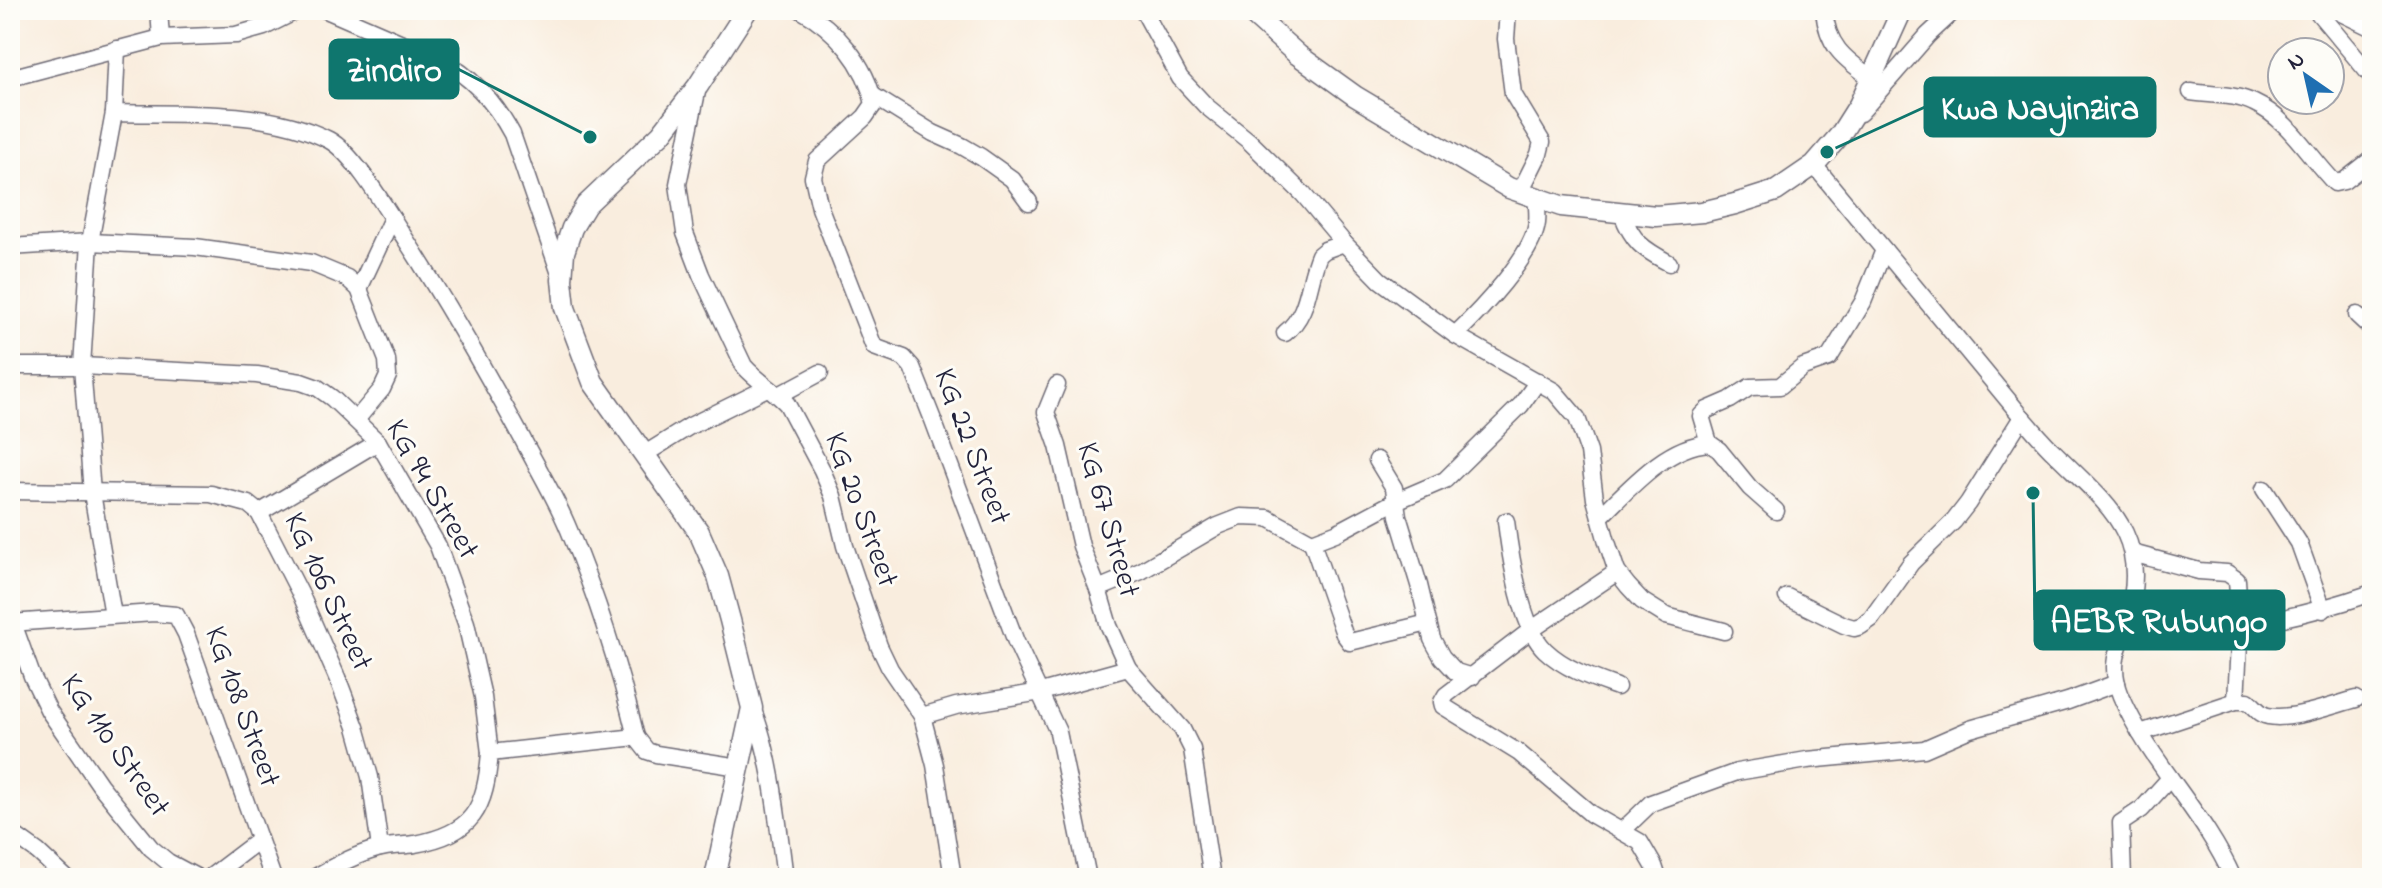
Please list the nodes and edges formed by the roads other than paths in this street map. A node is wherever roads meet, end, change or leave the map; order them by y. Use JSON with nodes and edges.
{"nodes":[{"id":1,"x":159,"y":10,"type":"edge"},
{"id":2,"x":298,"y":10,"type":"edge"},
{"id":3,"x":326,"y":10,"type":"edge"},
{"id":4,"x":747,"y":10,"type":"edge"},
{"id":5,"x":801,"y":10,"type":"edge"},
{"id":6,"x":1143,"y":10,"type":"edge"},
{"id":7,"x":1248,"y":10,"type":"edge"},
{"id":8,"x":1508,"y":10,"type":"edge"},
{"id":9,"x":1824,"y":10,"type":"edge"},
{"id":10,"x":1902,"y":10,"type":"edge"},
{"id":11,"x":1955,"y":10,"type":"edge"},
{"id":12,"x":2316,"y":10,"type":"edge"},
{"id":13,"x":2335,"y":10,"type":"edge"},
{"id":14,"x":2372,"y":28,"type":"edge"},
{"id":15,"x":161,"y":38,"type":"junction"},
{"id":16,"x":117,"y":49,"type":"junction"},
{"id":17,"x":1870,"y":77,"type":"junction"},
{"id":18,"x":2372,"y":77,"type":"edge"},
{"id":19,"x":10,"y":78,"type":"edge"},
{"id":20,"x":698,"y":86,"type":"junction"},
{"id":21,"x":2191,"y":92,"type":"dead end"},
{"id":22,"x":872,"y":95,"type":"junction"},
{"id":23,"x":114,"y":113,"type":"junction"},
{"id":24,"x":1840,"y":135,"type":"junction"},
{"id":25,"x":2372,"y":159,"type":"edge"},
{"id":26,"x":1814,"y":165,"type":"junction"},
{"id":27,"x":1528,"y":194,"type":"junction"},
{"id":28,"x":1029,"y":202,"type":"dead end"},
{"id":29,"x":1622,"y":213,"type":"junction"},
{"id":30,"x":392,"y":218,"type":"junction"},
{"id":31,"x":90,"y":242,"type":"junction"},
{"id":32,"x":1344,"y":243,"type":"junction"},
{"id":33,"x":10,"y":247,"type":"edge"},
{"id":34,"x":1884,"y":250,"type":"junction"},
{"id":35,"x":1669,"y":263,"type":"dead end"},
{"id":36,"x":562,"y":280,"type":"junction"},
{"id":37,"x":359,"y":289,"type":"junction"},
{"id":38,"x":2357,"y":315,"type":"dead end"},
{"id":39,"x":2372,"y":329,"type":"edge"},
{"id":40,"x":1285,"y":333,"type":"dead end"},
{"id":41,"x":1455,"y":335,"type":"junction"},
{"id":42,"x":10,"y":366,"type":"edge"},
{"id":43,"x":82,"y":366,"type":"junction"},
{"id":44,"x":820,"y":373,"type":"dead end"},
{"id":45,"x":1538,"y":381,"type":"junction"},
{"id":46,"x":1057,"y":385,"type":"dead end"},
{"id":47,"x":773,"y":392,"type":"junction"},
{"id":48,"x":2022,"y":417,"type":"junction"},
{"id":49,"x":356,"y":420,"type":"junction"},
{"id":50,"x":378,"y":442,"type":"junction"},
{"id":51,"x":1709,"y":443,"type":"junction"},
{"id":52,"x":645,"y":454,"type":"junction"},
{"id":53,"x":1377,"y":460,"type":"dead end"},
{"id":54,"x":2264,"y":489,"type":"dead end"},
{"id":55,"x":10,"y":491,"type":"edge"},
{"id":56,"x":92,"y":493,"type":"junction"},
{"id":57,"x":1396,"y":501,"type":"junction"},
{"id":58,"x":1776,"y":511,"type":"dead end"},
{"id":59,"x":259,"y":513,"type":"junction"},
{"id":60,"x":1600,"y":517,"type":"junction"},
{"id":61,"x":1506,"y":521,"type":"dead end"},
{"id":62,"x":1312,"y":542,"type":"junction"},
{"id":63,"x":2132,"y":553,"type":"junction"},
{"id":64,"x":1617,"y":572,"type":"junction"},
{"id":65,"x":1098,"y":589,"type":"junction"},
{"id":66,"x":2372,"y":593,"type":"edge"},
{"id":67,"x":1787,"y":597,"type":"dead end"},
{"id":68,"x":2323,"y":610,"type":"junction"},
{"id":69,"x":113,"y":615,"type":"junction"},
{"id":70,"x":12,"y":623,"type":"edge"},
{"id":71,"x":1428,"y":623,"type":"junction"},
{"id":72,"x":2240,"y":625,"type":"junction"},
{"id":73,"x":1531,"y":630,"type":"junction"},
{"id":74,"x":1724,"y":631,"type":"dead end"},
{"id":75,"x":1128,"y":668,"type":"junction"},
{"id":76,"x":1472,"y":677,"type":"junction"},
{"id":77,"x":2117,"y":683,"type":"junction"},
{"id":78,"x":1617,"y":687,"type":"dead end"},
{"id":79,"x":1041,"y":692,"type":"junction"},
{"id":80,"x":2356,"y":699,"type":"dead end"},
{"id":81,"x":2236,"y":701,"type":"junction"},
{"id":82,"x":752,"y":708,"type":"junction"},
{"id":83,"x":922,"y":716,"type":"junction"},
{"id":84,"x":2140,"y":733,"type":"junction"},
{"id":85,"x":636,"y":737,"type":"junction"},
{"id":86,"x":490,"y":753,"type":"junction"},
{"id":87,"x":739,"y":767,"type":"junction"},
{"id":88,"x":2170,"y":778,"type":"junction"},
{"id":89,"x":1622,"y":831,"type":"junction"},
{"id":90,"x":10,"y":832,"type":"edge"},
{"id":91,"x":259,"y":840,"type":"junction"},
{"id":92,"x":380,"y":848,"type":"junction"},
{"id":93,"x":56,"y":874,"type":"edge"},
{"id":94,"x":198,"y":878,"type":"edge"},
{"id":95,"x":209,"y":878,"type":"edge"},
{"id":96,"x":273,"y":878,"type":"edge"},
{"id":97,"x":314,"y":878,"type":"edge"},
{"id":98,"x":715,"y":878,"type":"edge"},
{"id":99,"x":785,"y":878,"type":"edge"},
{"id":100,"x":953,"y":878,"type":"edge"},
{"id":101,"x":1088,"y":878,"type":"edge"},
{"id":102,"x":1212,"y":878,"type":"edge"},
{"id":103,"x":1658,"y":878,"type":"edge"},
{"id":104,"x":2123,"y":878,"type":"edge"},
{"id":105,"x":2233,"y":878,"type":"edge"}],
"edges":[{"from":1,"to":15,"type":"street"},
{"from":2,"to":15,"type":"street"},
{"from":3,"to":36,"type":"street"},
{"from":4,"to":20,"type":"main road"},
{"from":5,"to":22,"type":"street"},
{"from":6,"to":32,"type":"street"},
{"from":7,"to":27,"type":"main road"},
{"from":8,"to":27,"type":"street"},
{"from":9,"to":17,"type":"street"},
{"from":10,"to":17,"type":"main road"},
{"from":11,"to":24,"type":"street"},
{"from":12,"to":18,"type":"street"},
{"from":13,"to":14,"type":"street"},
{"from":15,"to":16,"type":"street"},
{"from":16,"to":19,"type":"street"},
{"from":16,"to":23,"type":"street"},
{"from":17,"to":24,"type":"main road"},
{"from":20,"to":36,"type":"main road"},
{"from":20,"to":47,"type":"street","name":"KG 20 Street"},
{"from":21,"to":25,"type":"street"},
{"from":22,"to":28,"type":"street"},
{"from":22,"to":79,"type":"street","name":"KG 22 Street"},
{"from":23,"to":30,"type":"street"},
{"from":23,"to":31,"type":"street"},
{"from":24,"to":26,"type":"main road"},
{"from":26,"to":29,"type":"main road"},
{"from":26,"to":34,"type":"street"},
{"from":27,"to":29,"type":"main road"},
{"from":27,"to":41,"type":"street"},
{"from":29,"to":35,"type":"street"},
{"from":30,"to":37,"type":"street"},
{"from":30,"to":85,"type":"street"},
{"from":31,"to":33,"type":"street"},
{"from":31,"to":37,"type":"street"},
{"from":31,"to":43,"type":"street"},
{"from":32,"to":40,"type":"street"},
{"from":32,"to":41,"type":"street"},
{"from":34,"to":48,"type":"street"},
{"from":34,"to":51,"type":"street"},
{"from":36,"to":52,"type":"main road"},
{"from":37,"to":49,"type":"street"},
{"from":38,"to":39,"type":"street"},
{"from":41,"to":45,"type":"street"},
{"from":42,"to":43,"type":"street","name":"KG 94 Street"},
{"from":43,"to":49,"type":"street","name":"KG 94 Street"},
{"from":43,"to":56,"type":"street"},
{"from":44,"to":47,"type":"street"},
{"from":45,"to":57,"type":"street"},
{"from":45,"to":60,"type":"street"},
{"from":46,"to":65,"type":"street","name":"KG 67 Street"},
{"from":47,"to":52,"type":"street"},
{"from":47,"to":83,"type":"street","name":"KG 20 Street"},
{"from":48,"to":63,"type":"street"},
{"from":48,"to":67,"type":"street"},
{"from":49,"to":50,"type":"street","name":"KG 94 Street"},
{"from":50,"to":59,"type":"street"},
{"from":50,"to":86,"type":"street","name":"KG 94 Street"},
{"from":51,"to":58,"type":"street"},
{"from":51,"to":60,"type":"street"},
{"from":52,"to":82,"type":"main road"},
{"from":53,"to":57,"type":"street"},
{"from":54,"to":68,"type":"street"},
{"from":55,"to":56,"type":"street","name":"KG 106 Street"},
{"from":56,"to":59,"type":"street","name":"KG 106 Street"},
{"from":56,"to":69,"type":"street"},
{"from":57,"to":62,"type":"street"},
{"from":57,"to":71,"type":"street"},
{"from":59,"to":92,"type":"street","name":"KG 106 Street"},
{"from":60,"to":64,"type":"street"},
{"from":61,"to":73,"type":"street"},
{"from":62,"to":65,"type":"street"},
{"from":62,"to":71,"type":"street"},
{"from":63,"to":72,"type":"street"},
{"from":63,"to":77,"type":"street"},
{"from":64,"to":73,"type":"street"},
{"from":64,"to":74,"type":"street"},
{"from":65,"to":75,"type":"street","name":"KG 67 Street"},
{"from":66,"to":68,"type":"street"},
{"from":68,"to":72,"type":"street"},
{"from":69,"to":70,"type":"street","name":"KG 108 Street"},
{"from":69,"to":91,"type":"street","name":"KG 108 Street"},
{"from":70,"to":94,"type":"street","name":"KG 110 Street"},
{"from":71,"to":76,"type":"street"},
{"from":72,"to":81,"type":"street"},
{"from":73,"to":76,"type":"street"},
{"from":73,"to":78,"type":"street"},
{"from":75,"to":79,"type":"street"},
{"from":75,"to":102,"type":"street","name":"KG 67 Street"},
{"from":76,"to":89,"type":"street"},
{"from":77,"to":84,"type":"street"},
{"from":77,"to":89,"type":"street"},
{"from":79,"to":83,"type":"street"},
{"from":79,"to":101,"type":"street","name":"KG 22 Street"},
{"from":80,"to":81,"type":"street"},
{"from":81,"to":84,"type":"street"},
{"from":82,"to":87,"type":"main road"},
{"from":82,"to":99,"type":"street"},
{"from":83,"to":100,"type":"street","name":"KG 20 Street"},
{"from":84,"to":88,"type":"street"},
{"from":85,"to":86,"type":"street"},
{"from":85,"to":87,"type":"street"},
{"from":86,"to":92,"type":"street","name":"KG 94 Street"},
{"from":87,"to":98,"type":"main road"},
{"from":88,"to":104,"type":"street"},
{"from":88,"to":105,"type":"street"},
{"from":89,"to":103,"type":"street"},
{"from":90,"to":93,"type":"street"},
{"from":91,"to":95,"type":"street"},
{"from":91,"to":96,"type":"street"},
{"from":92,"to":97,"type":"street","name":"KG 94 Street"}]}
